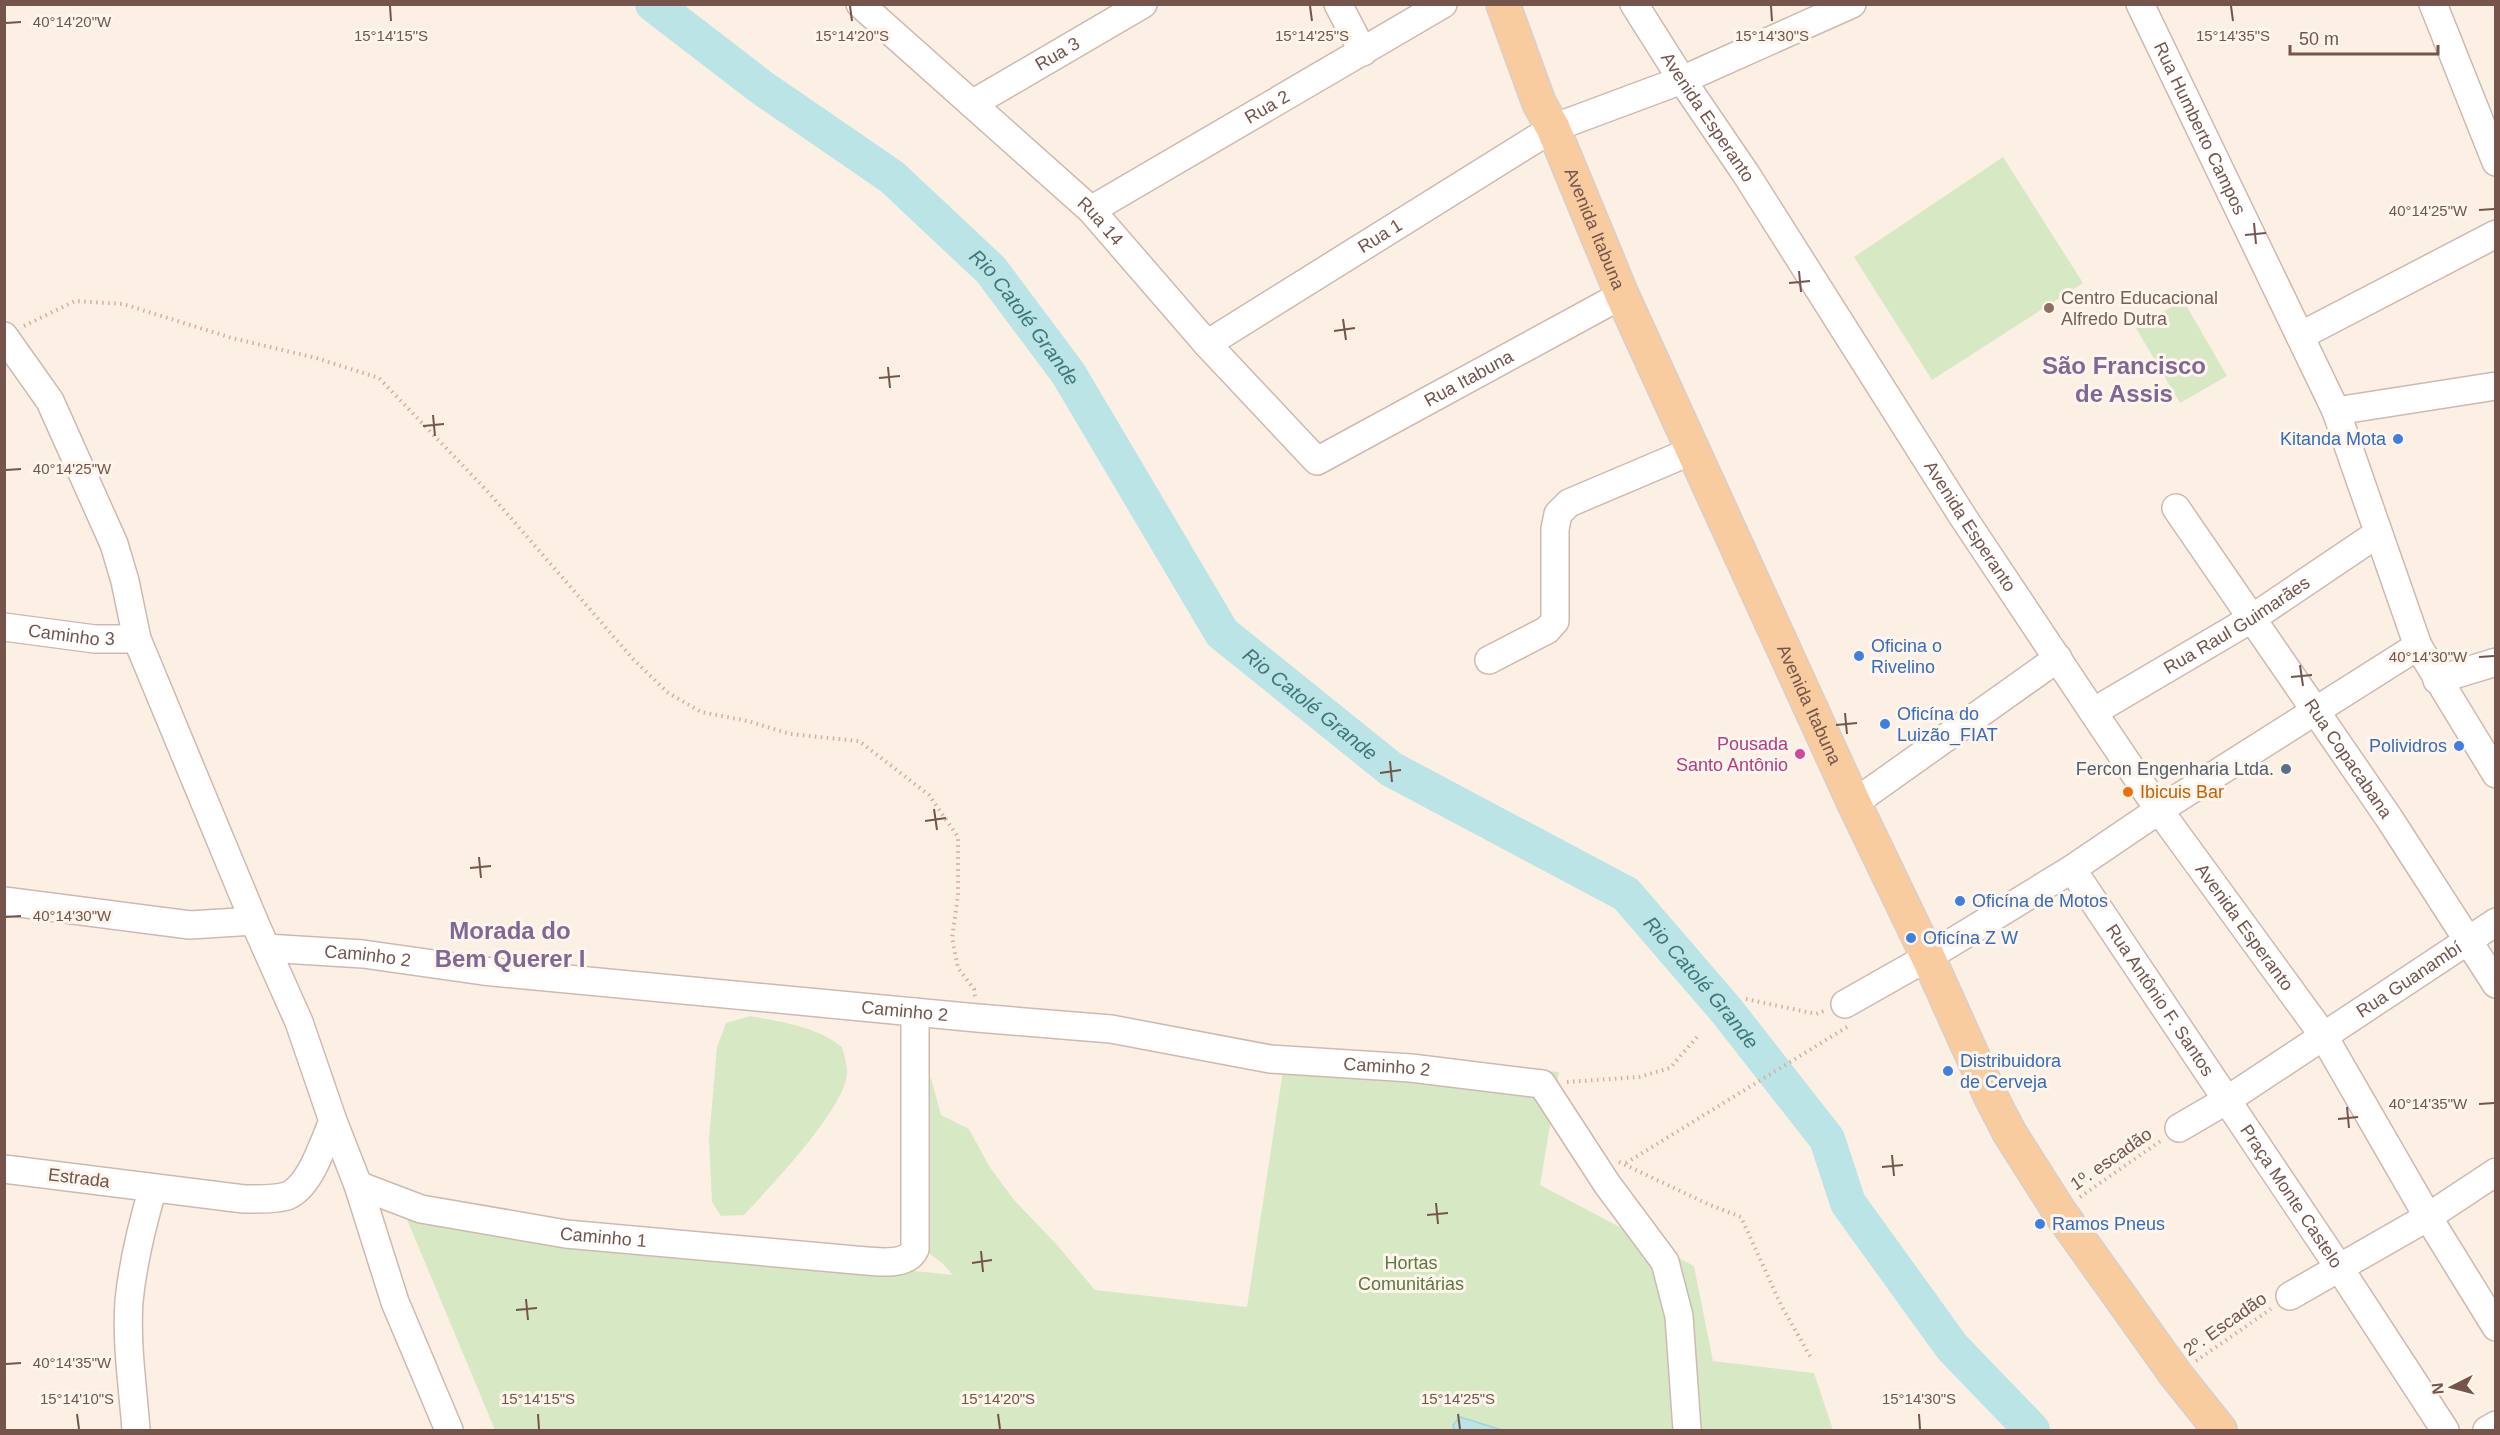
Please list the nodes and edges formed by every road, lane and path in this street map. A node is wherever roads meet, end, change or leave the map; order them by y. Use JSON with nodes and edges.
{"nodes":[{"id":1,"x":860,"y":4,"type":"edge"},
{"id":2,"x":1143,"y":4,"type":"edge"},
{"id":3,"x":1338,"y":4,"type":"edge"},
{"id":4,"x":1443,"y":4,"type":"edge"},
{"id":5,"x":1503,"y":4,"type":"edge"},
{"id":6,"x":1634,"y":4,"type":"edge"},
{"id":7,"x":1852,"y":4,"type":"edge"},
{"id":8,"x":2140,"y":4,"type":"edge"},
{"id":9,"x":2433,"y":4,"type":"edge"},
{"id":10,"x":1363,"y":52,"type":"junction"},
{"id":11,"x":1682,"y":80,"type":"junction"},
{"id":12,"x":972,"y":104,"type":"junction"},
{"id":13,"x":1553,"y":128,"type":"junction"},
{"id":14,"x":2496,"y":162,"type":"edge"},
{"id":15,"x":1091,"y":210,"type":"junction"},
{"id":16,"x":2496,"y":234,"type":"edge"},
{"id":17,"x":1622,"y":295,"type":"junction"},
{"id":18,"x":5,"y":336,"type":"edge"},
{"id":19,"x":2300,"y":336,"type":"junction"},
{"id":20,"x":1206,"y":344,"type":"junction"},
{"id":21,"x":2496,"y":386,"type":"edge"},
{"id":22,"x":2336,"y":411,"type":"junction"},
{"id":23,"x":1694,"y":450,"type":"junction"},
{"id":24,"x":1317,"y":462,"type":"joint"},
{"id":25,"x":2176,"y":508,"type":"dead end"},
{"id":26,"x":2377,"y":534,"type":"junction"},
{"id":27,"x":2251,"y":619,"type":"junction"},
{"id":28,"x":4,"y":627,"type":"edge"},
{"id":29,"x":137,"y":639,"type":"junction"},
{"id":30,"x":2418,"y":646,"type":"junction"},
{"id":31,"x":2058,"y":658,"type":"junction"},
{"id":32,"x":1489,"y":660,"type":"dead end"},
{"id":33,"x":2496,"y":662,"type":"edge"},
{"id":34,"x":2437,"y":680,"type":"junction"},
{"id":35,"x":2093,"y":712,"type":"junction"},
{"id":36,"x":2315,"y":712,"type":"junction"},
{"id":37,"x":2496,"y":774,"type":"edge"},
{"id":38,"x":1854,"y":802,"type":"junction"},
{"id":39,"x":2159,"y":810,"type":"junction"},
{"id":40,"x":2072,"y":869,"type":"junction"},
{"id":41,"x":4,"y":901,"type":"edge"},
{"id":42,"x":254,"y":921,"type":"junction"},
{"id":43,"x":2496,"y":922,"type":"edge"},
{"id":44,"x":2468,"y":939,"type":"junction"},
{"id":45,"x":266,"y":948,"type":"junction"},
{"id":46,"x":1928,"y":957,"type":"junction"},
{"id":47,"x":2496,"y":984,"type":"edge"},
{"id":48,"x":1746,"y":999,"type":"dead end"},
{"id":49,"x":915,"y":1012,"type":"junction"},
{"id":50,"x":1847,"y":1015,"type":"junction"},
{"id":51,"x":977,"y":1018,"type":"junction"},
{"id":52,"x":2323,"y":1035,"type":"junction"},
{"id":53,"x":1698,"y":1036,"type":"dead end"},
{"id":54,"x":1542,"y":1084,"type":"junction"},
{"id":55,"x":2227,"y":1100,"type":"junction"},
{"id":56,"x":333,"y":1121,"type":"junction"},
{"id":57,"x":2179,"y":1128,"type":"joint"},
{"id":58,"x":4,"y":1169,"type":"edge"},
{"id":59,"x":2496,"y":1172,"type":"edge"},
{"id":60,"x":358,"y":1185,"type":"junction"},
{"id":61,"x":153,"y":1188,"type":"junction"},
{"id":62,"x":2059,"y":1211,"type":"junction"},
{"id":63,"x":2428,"y":1217,"type":"junction"},
{"id":64,"x":2340,"y":1269,"type":"junction"},
{"id":65,"x":2290,"y":1296,"type":"joint"},
{"id":66,"x":2496,"y":1327,"type":"edge"},
{"id":67,"x":1811,"y":1358,"type":"dead end"},
{"id":68,"x":2176,"y":1375,"type":"junction"},
{"id":69,"x":2496,"y":1425,"type":"edge"},
{"id":70,"x":136,"y":1431,"type":"edge"},
{"id":71,"x":449,"y":1431,"type":"edge"},
{"id":72,"x":1687,"y":1431,"type":"edge"},
{"id":73,"x":2220,"y":1431,"type":"edge"},
{"id":74,"x":2445,"y":1431,"type":"edge"},
{"id":75,"x":2487,"y":1431,"type":"edge"}],
"edges":[{"from":1,"to":12,"type":"street","name":"Rua 14"},
{"from":2,"to":12,"type":"street","name":"Rua 3"},
{"from":3,"to":10,"type":"street"},
{"from":4,"to":10,"type":"street","name":"Rua 2"},
{"from":5,"to":13,"type":"main road","name":"Avenida Itabuna"},
{"from":6,"to":11,"type":"street","name":"Avenida Esperanto"},
{"from":7,"to":11,"type":"street","name":"Rua 1"},
{"from":8,"to":19,"type":"street","name":"Rua Humberto Campos"},
{"from":9,"to":14,"type":"street"},
{"from":10,"to":15,"type":"street","name":"Rua 2"},
{"from":11,"to":13,"type":"street","name":"Rua 1"},
{"from":11,"to":31,"type":"street","name":"Avenida Esperanto"},
{"from":12,"to":15,"type":"street","name":"Rua 14"},
{"from":13,"to":17,"type":"main road","name":"Avenida Itabuna"},
{"from":13,"to":20,"type":"street","name":"Rua 1"},
{"from":15,"to":20,"type":"street","name":"Rua 14"},
{"from":16,"to":19,"type":"street"},
{"from":17,"to":23,"type":"main road","name":"Avenida Itabuna"},
{"from":17,"to":24,"type":"street","name":"Rua Itabuna"},
{"from":18,"to":29,"type":"street"},
{"from":18,"to":51,"type":"path"},
{"from":19,"to":22,"type":"street","name":"Rua Humberto Campos"},
{"from":20,"to":24,"type":"street","name":"Rua 14"},
{"from":21,"to":22,"type":"street"},
{"from":22,"to":26,"type":"street","name":"Rua Humberto Campos"},
{"from":23,"to":32,"type":"street"},
{"from":23,"to":38,"type":"main road","name":"Avenida Itabuna"},
{"from":25,"to":27,"type":"street","name":"Rua Copacabana"},
{"from":26,"to":27,"type":"street","name":"Rua Raul Guimarães"},
{"from":26,"to":30,"type":"street","name":"Rua Humberto Campos"},
{"from":27,"to":35,"type":"street","name":"Rua Raul Guimarães"},
{"from":27,"to":36,"type":"street","name":"Rua Copacabana"},
{"from":28,"to":29,"type":"street","name":"Caminho 3"},
{"from":29,"to":42,"type":"street"},
{"from":30,"to":34,"type":"street","name":"Rua Humberto Campos"},
{"from":30,"to":36,"type":"street"},
{"from":31,"to":35,"type":"street","name":"Avenida Esperanto"},
{"from":31,"to":38,"type":"street"},
{"from":33,"to":34,"type":"street"},
{"from":34,"to":37,"type":"street","name":"Rua Humberto Campos"},
{"from":35,"to":39,"type":"street","name":"Avenida Esperanto"},
{"from":36,"to":39,"type":"street"},
{"from":36,"to":44,"type":"street","name":"Rua Copacabana"},
{"from":38,"to":46,"type":"main road","name":"Avenida Itabuna"},
{"from":39,"to":40,"type":"street"},
{"from":39,"to":52,"type":"street","name":"Avenida Esperanto"},
{"from":40,"to":46,"type":"street"},
{"from":40,"to":55,"type":"street","name":"Rua Antônio F. Santos"},
{"from":41,"to":42,"type":"street"},
{"from":42,"to":45,"type":"street"},
{"from":43,"to":44,"type":"street","name":"Rua Guanambí"},
{"from":44,"to":47,"type":"street","name":"Rua Copacabana"},
{"from":44,"to":52,"type":"street","name":"Rua Guanambí"},
{"from":45,"to":49,"type":"street","name":"Caminho 2"},
{"from":45,"to":56,"type":"street"},
{"from":46,"to":50,"type":"street"},
{"from":46,"to":62,"type":"main road","name":"Avenida Itabuna"},
{"from":48,"to":50,"type":"path"},
{"from":49,"to":51,"type":"street","name":"Caminho 2"},
{"from":49,"to":60,"type":"street","name":"Caminho 1"},
{"from":50,"to":67,"type":"path"},
{"from":51,"to":54,"type":"street","name":"Caminho 2"},
{"from":52,"to":55,"type":"street"},
{"from":52,"to":63,"type":"street"},
{"from":53,"to":54,"type":"path"},
{"from":54,"to":72,"type":"street"},
{"from":55,"to":57,"type":"street"},
{"from":55,"to":64,"type":"street","name":"Praça Monte Castelo"},
{"from":56,"to":60,"type":"street"},
{"from":56,"to":61,"type":"street","name":"Estrada"},
{"from":57,"to":62,"type":"path","name":"1º. escadão"},
{"from":58,"to":61,"type":"street","name":"Estrada"},
{"from":59,"to":63,"type":"street","name":"Praça Monte Castelo"},
{"from":60,"to":71,"type":"street"},
{"from":61,"to":70,"type":"street"},
{"from":62,"to":68,"type":"main road","name":"Avenida Itabuna"},
{"from":63,"to":64,"type":"street","name":"Praça Monte Castelo"},
{"from":63,"to":66,"type":"street"},
{"from":64,"to":65,"type":"street"},
{"from":64,"to":74,"type":"street"},
{"from":65,"to":68,"type":"path","name":"2º. Escadão"},
{"from":68,"to":73,"type":"main road","name":"Avenida Itabuna"},
{"from":69,"to":75,"type":"street"}]}
